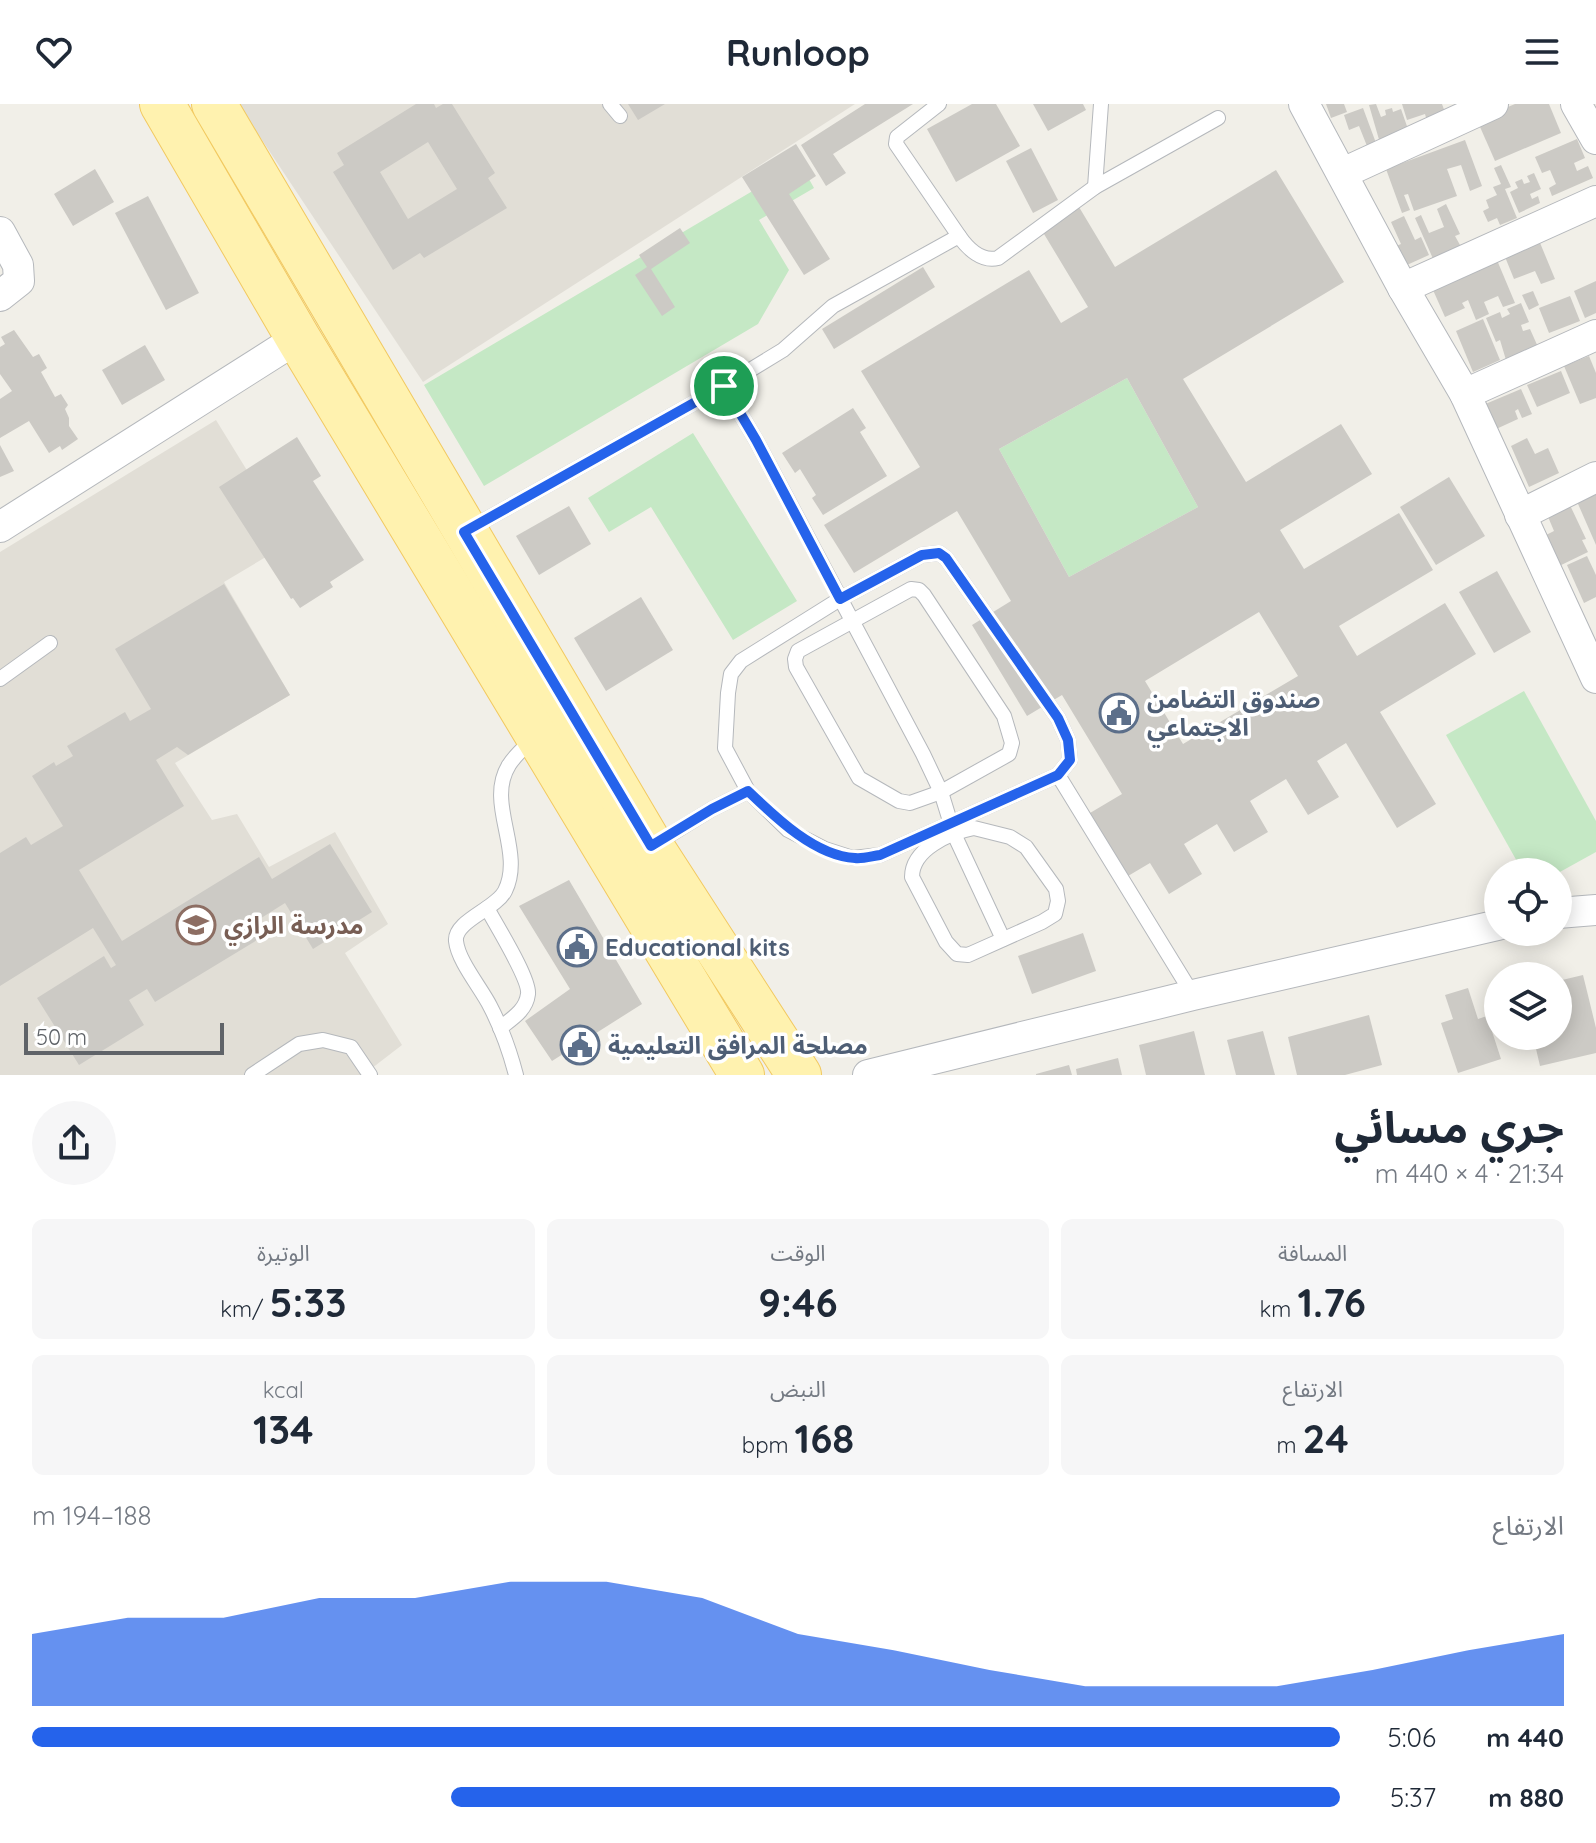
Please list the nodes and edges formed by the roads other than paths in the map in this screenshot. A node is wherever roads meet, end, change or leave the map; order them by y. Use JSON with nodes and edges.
{"nodes":[{"id":1,"x":162,"y":104,"type":"edge"},
{"id":2,"x":214,"y":104,"type":"edge"},
{"id":3,"x":610,"y":104,"type":"edge"},
{"id":4,"x":939,"y":104,"type":"edge"},
{"id":5,"x":1101,"y":104,"type":"edge"},
{"id":6,"x":1304,"y":104,"type":"edge"},
{"id":7,"x":1493,"y":104,"type":"edge"},
{"id":8,"x":620,"y":116,"type":"dead end"},
{"id":9,"x":1218,"y":118,"type":"dead end"},
{"id":10,"x":1343,"y":173,"type":"junction"},
{"id":11,"x":1095,"y":187,"type":"junction"},
{"id":12,"x":1596,"y":201,"type":"edge"},
{"id":13,"x":0,"y":232,"type":"edge"},
{"id":14,"x":959,"y":236,"type":"junction"},
{"id":15,"x":1403,"y":288,"type":"junction"},
{"id":16,"x":0,"y":296,"type":"edge"},
{"id":17,"x":1596,"y":335,"type":"edge"},
{"id":18,"x":298,"y":338,"type":"junction"},
{"id":19,"x":724,"y":386,"type":"junction"},
{"id":20,"x":1465,"y":394,"type":"junction"},
{"id":21,"x":1596,"y":477,"type":"edge"},
{"id":22,"x":1520,"y":515,"type":"junction"},
{"id":23,"x":0,"y":527,"type":"edge"},
{"id":24,"x":464,"y":532,"type":"junction"},
{"id":25,"x":840,"y":599,"type":"junction"},
{"id":26,"x":851,"y":620,"type":"junction"},
{"id":27,"x":1586,"y":629,"type":"edge"},
{"id":28,"x":50,"y":643,"type":"dead end"},
{"id":29,"x":1596,"y":678,"type":"edge"},
{"id":30,"x":0,"y":679,"type":"edge"},
{"id":31,"x":537,"y":735,"type":"junction"},
{"id":32,"x":1058,"y":775,"type":"junction"},
{"id":33,"x":748,"y":791,"type":"junction"},
{"id":34,"x":941,"y":792,"type":"junction"},
{"id":35,"x":952,"y":829,"type":"junction"},
{"id":36,"x":651,"y":846,"type":"junction"},
{"id":37,"x":487,"y":908,"type":"junction"},
{"id":38,"x":1596,"y":910,"type":"edge"},
{"id":39,"x":1572,"y":912,"type":"edge"},
{"id":40,"x":1484,"y":928,"type":"edge"},
{"id":41,"x":1003,"y":939,"type":"junction"},
{"id":42,"x":1193,"y":995,"type":"junction"},
{"id":43,"x":500,"y":1028,"type":"junction"},
{"id":44,"x":728,"y":1067,"type":"edge"},
{"id":45,"x":252,"y":1075,"type":"edge"},
{"id":46,"x":370,"y":1075,"type":"edge"},
{"id":47,"x":516,"y":1075,"type":"edge"},
{"id":48,"x":799,"y":1075,"type":"edge"},
{"id":49,"x":868,"y":1075,"type":"edge"}],
"edges":[{"from":1,"to":18,"type":"main road"},
{"from":2,"to":24,"type":"main road"},
{"from":3,"to":8,"type":"lane"},
{"from":4,"to":14,"type":"lane"},
{"from":5,"to":11,"type":"lane"},
{"from":6,"to":10,"type":"street"},
{"from":7,"to":10,"type":"street"},
{"from":9,"to":11,"type":"lane"},
{"from":10,"to":15,"type":"street"},
{"from":11,"to":14,"type":"lane"},
{"from":12,"to":15,"type":"street"},
{"from":13,"to":16,"type":"street"},
{"from":14,"to":19,"type":"lane"},
{"from":15,"to":20,"type":"street"},
{"from":17,"to":20,"type":"street"},
{"from":18,"to":23,"type":"street"},
{"from":18,"to":31,"type":"main road"},
{"from":19,"to":24,"type":"lane"},
{"from":19,"to":25,"type":"lane"},
{"from":20,"to":22,"type":"street"},
{"from":21,"to":22,"type":"street"},
{"from":22,"to":27,"type":"street"},
{"from":24,"to":36,"type":"main road"},
{"from":25,"to":26,"type":"lane"},
{"from":25,"to":32,"type":"lane"},
{"from":25,"to":33,"type":"lane"},
{"from":26,"to":34,"type":"lane"},
{"from":26,"to":34,"type":"lane"},
{"from":26,"to":34,"type":"lane"},
{"from":27,"to":29,"type":"street"},
{"from":28,"to":30,"type":"lane"},
{"from":31,"to":37,"type":"lane"},
{"from":31,"to":44,"type":"main road"},
{"from":32,"to":35,"type":"lane"},
{"from":32,"to":42,"type":"lane"},
{"from":33,"to":35,"type":"lane"},
{"from":33,"to":36,"type":"lane"},
{"from":34,"to":35,"type":"lane"},
{"from":35,"to":41,"type":"lane"},
{"from":35,"to":41,"type":"lane"},
{"from":35,"to":41,"type":"lane"},
{"from":36,"to":48,"type":"main road"},
{"from":37,"to":43,"type":"lane"},
{"from":37,"to":43,"type":"lane"},
{"from":38,"to":39,"type":"street"},
{"from":40,"to":42,"type":"street"},
{"from":42,"to":49,"type":"street"},
{"from":43,"to":47,"type":"lane"},
{"from":45,"to":46,"type":"lane"}]}
